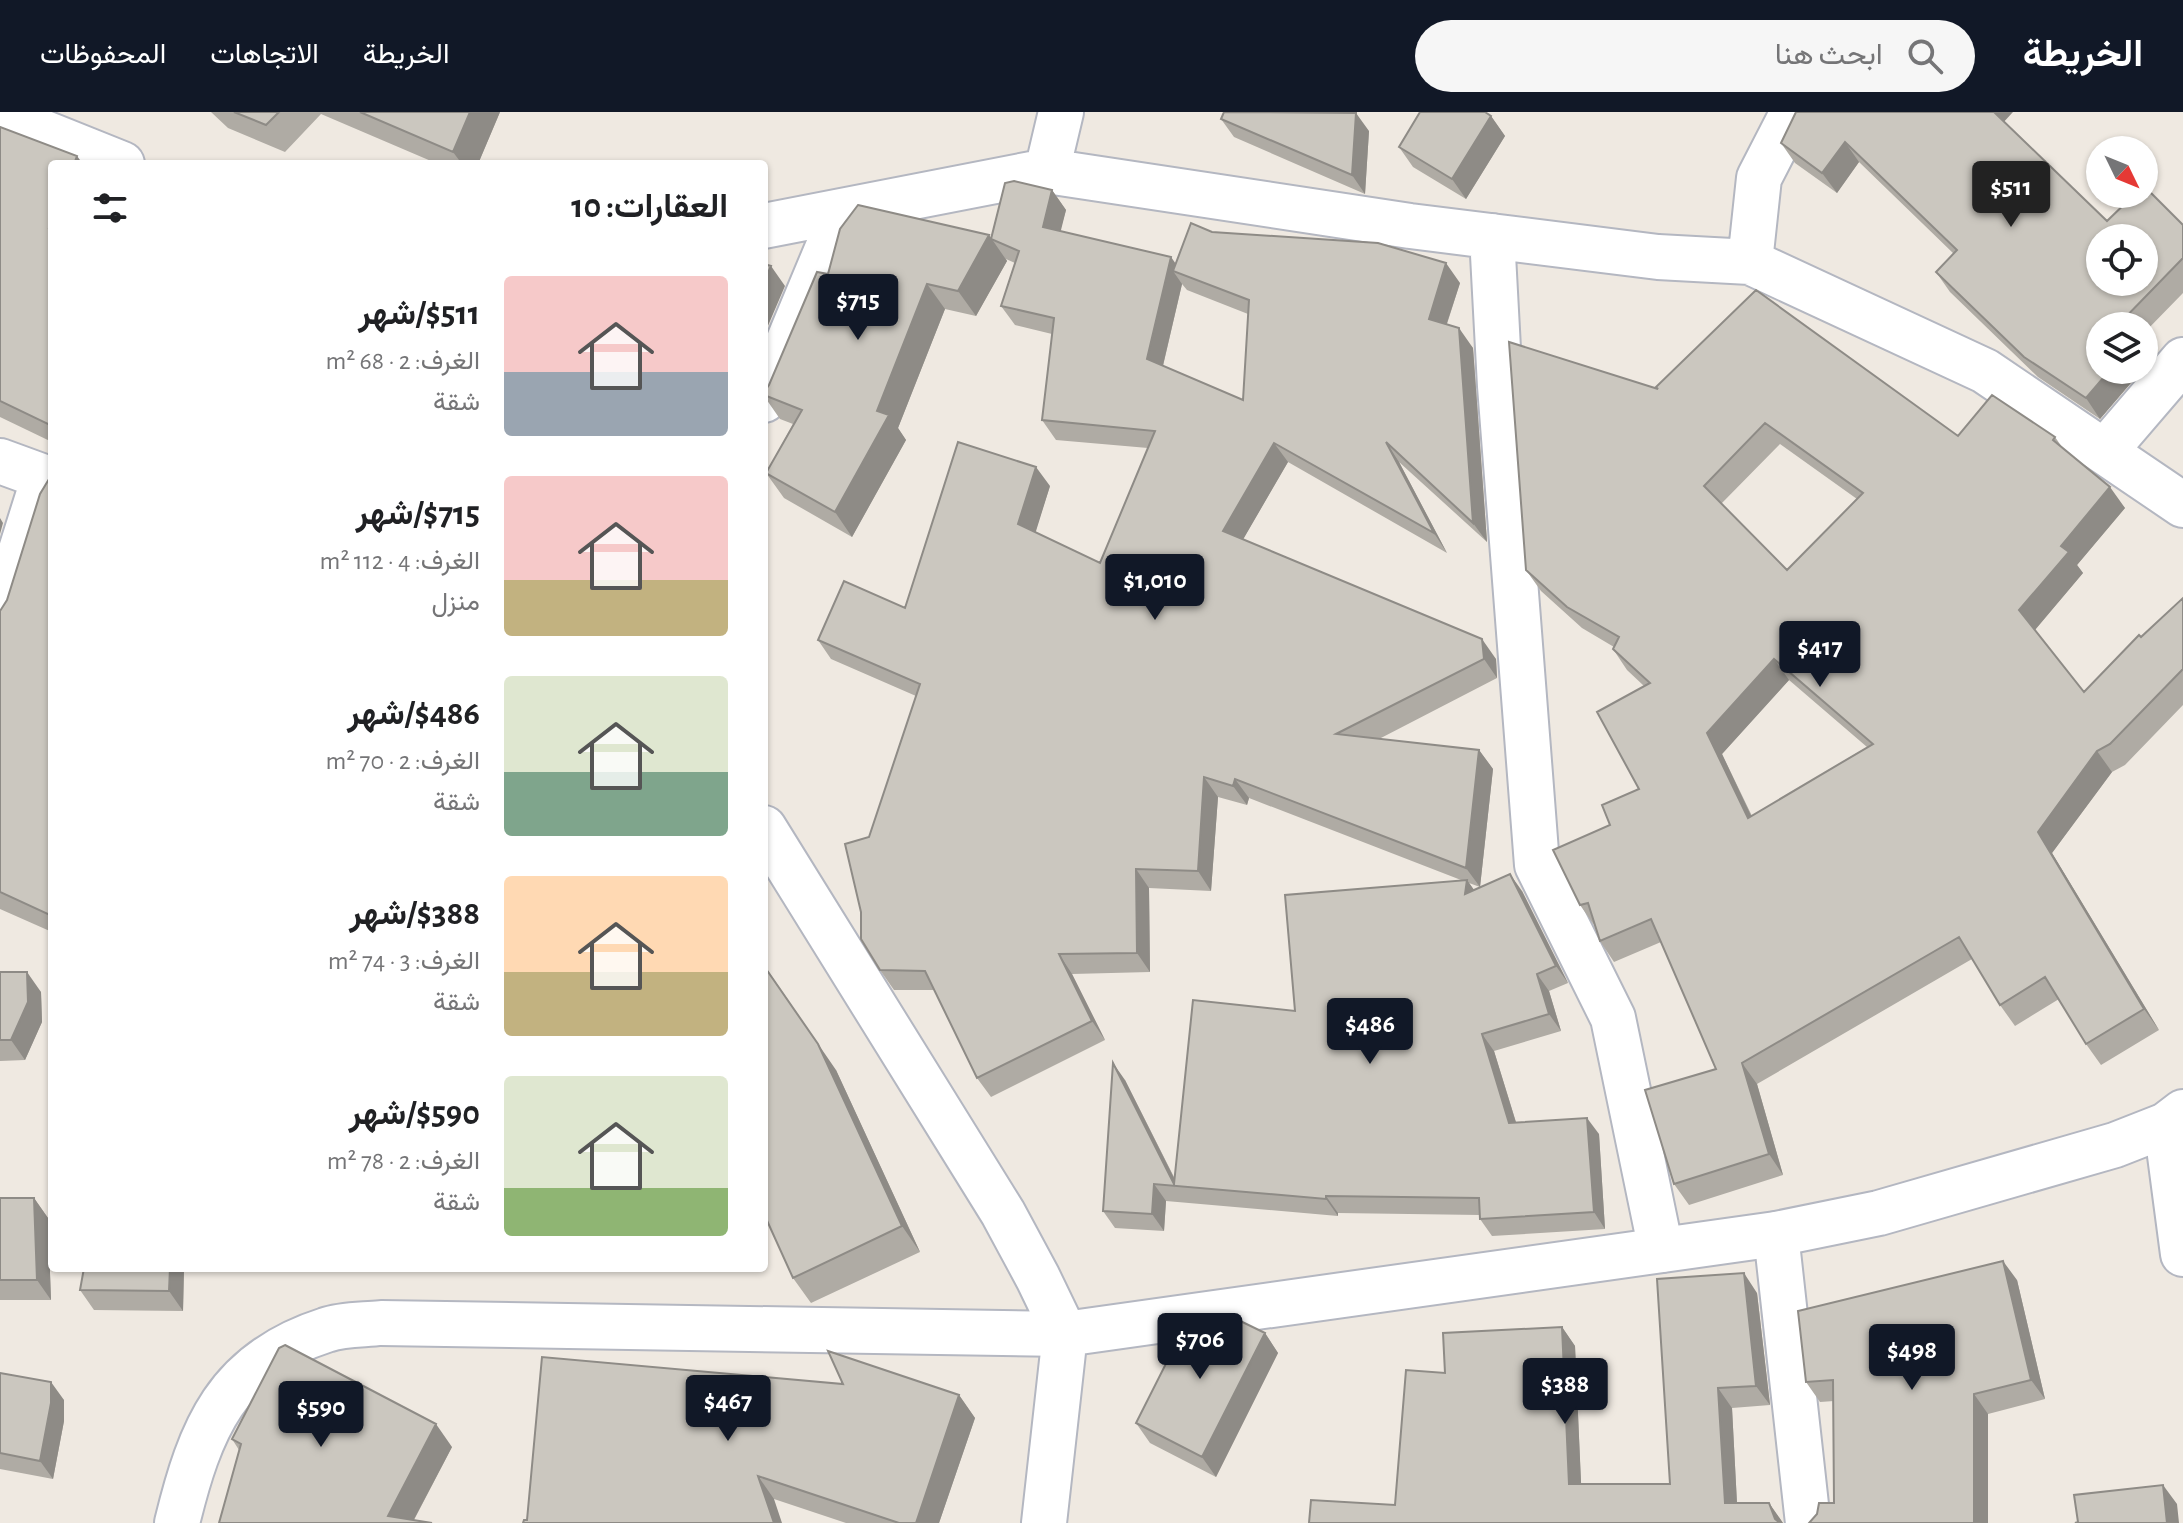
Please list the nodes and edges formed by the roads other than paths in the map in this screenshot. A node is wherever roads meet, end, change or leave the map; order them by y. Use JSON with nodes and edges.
{"nodes":[{"id":1,"x":1061,"y":112,"type":"edge"},
{"id":2,"x":1793,"y":112,"type":"edge"},
{"id":3,"x":0,"y":115,"type":"edge"},
{"id":4,"x":112,"y":160,"type":"edge"},
{"id":5,"x":1047,"y":171,"type":"junction"},
{"id":6,"x":843,"y":211,"type":"junction"},
{"id":7,"x":768,"y":225,"type":"edge"},
{"id":8,"x":1492,"y":236,"type":"junction"},
{"id":9,"x":1750,"y":262,"type":"junction"},
{"id":10,"x":2183,"y":360,"type":"edge"},
{"id":11,"x":768,"y":390,"type":"edge"},
{"id":12,"x":2105,"y":451,"type":"junction"},
{"id":13,"x":0,"y":461,"type":"edge"},
{"id":14,"x":48,"y":479,"type":"edge"},
{"id":15,"x":2183,"y":505,"type":"edge"},
{"id":16,"x":0,"y":617,"type":"edge"},
{"id":17,"x":768,"y":834,"type":"edge"},
{"id":18,"x":2174,"y":1118,"type":"edge"},
{"id":19,"x":1776,"y":1234,"type":"junction"},
{"id":20,"x":1661,"y":1250,"type":"junction"},
{"id":21,"x":2183,"y":1254,"type":"edge"},
{"id":22,"x":1065,"y":1334,"type":"junction"},
{"id":23,"x":177,"y":1523,"type":"edge"},
{"id":24,"x":1044,"y":1523,"type":"edge"},
{"id":25,"x":1808,"y":1523,"type":"edge"}],
"edges":[{"from":1,"to":5,"type":"street"},
{"from":2,"to":9,"type":"street"},
{"from":3,"to":4,"type":"street"},
{"from":5,"to":6,"type":"street"},
{"from":5,"to":8,"type":"street"},
{"from":6,"to":7,"type":"street"},
{"from":6,"to":11,"type":"street"},
{"from":8,"to":9,"type":"street"},
{"from":8,"to":20,"type":"street"},
{"from":9,"to":12,"type":"street"},
{"from":10,"to":12,"type":"street"},
{"from":12,"to":15,"type":"street"},
{"from":13,"to":14,"type":"street"},
{"from":14,"to":16,"type":"street"},
{"from":17,"to":22,"type":"street"},
{"from":18,"to":19,"type":"street"},
{"from":18,"to":21,"type":"street"},
{"from":19,"to":20,"type":"street"},
{"from":19,"to":25,"type":"street"},
{"from":20,"to":22,"type":"street"},
{"from":22,"to":23,"type":"street"},
{"from":22,"to":24,"type":"street"}]}
